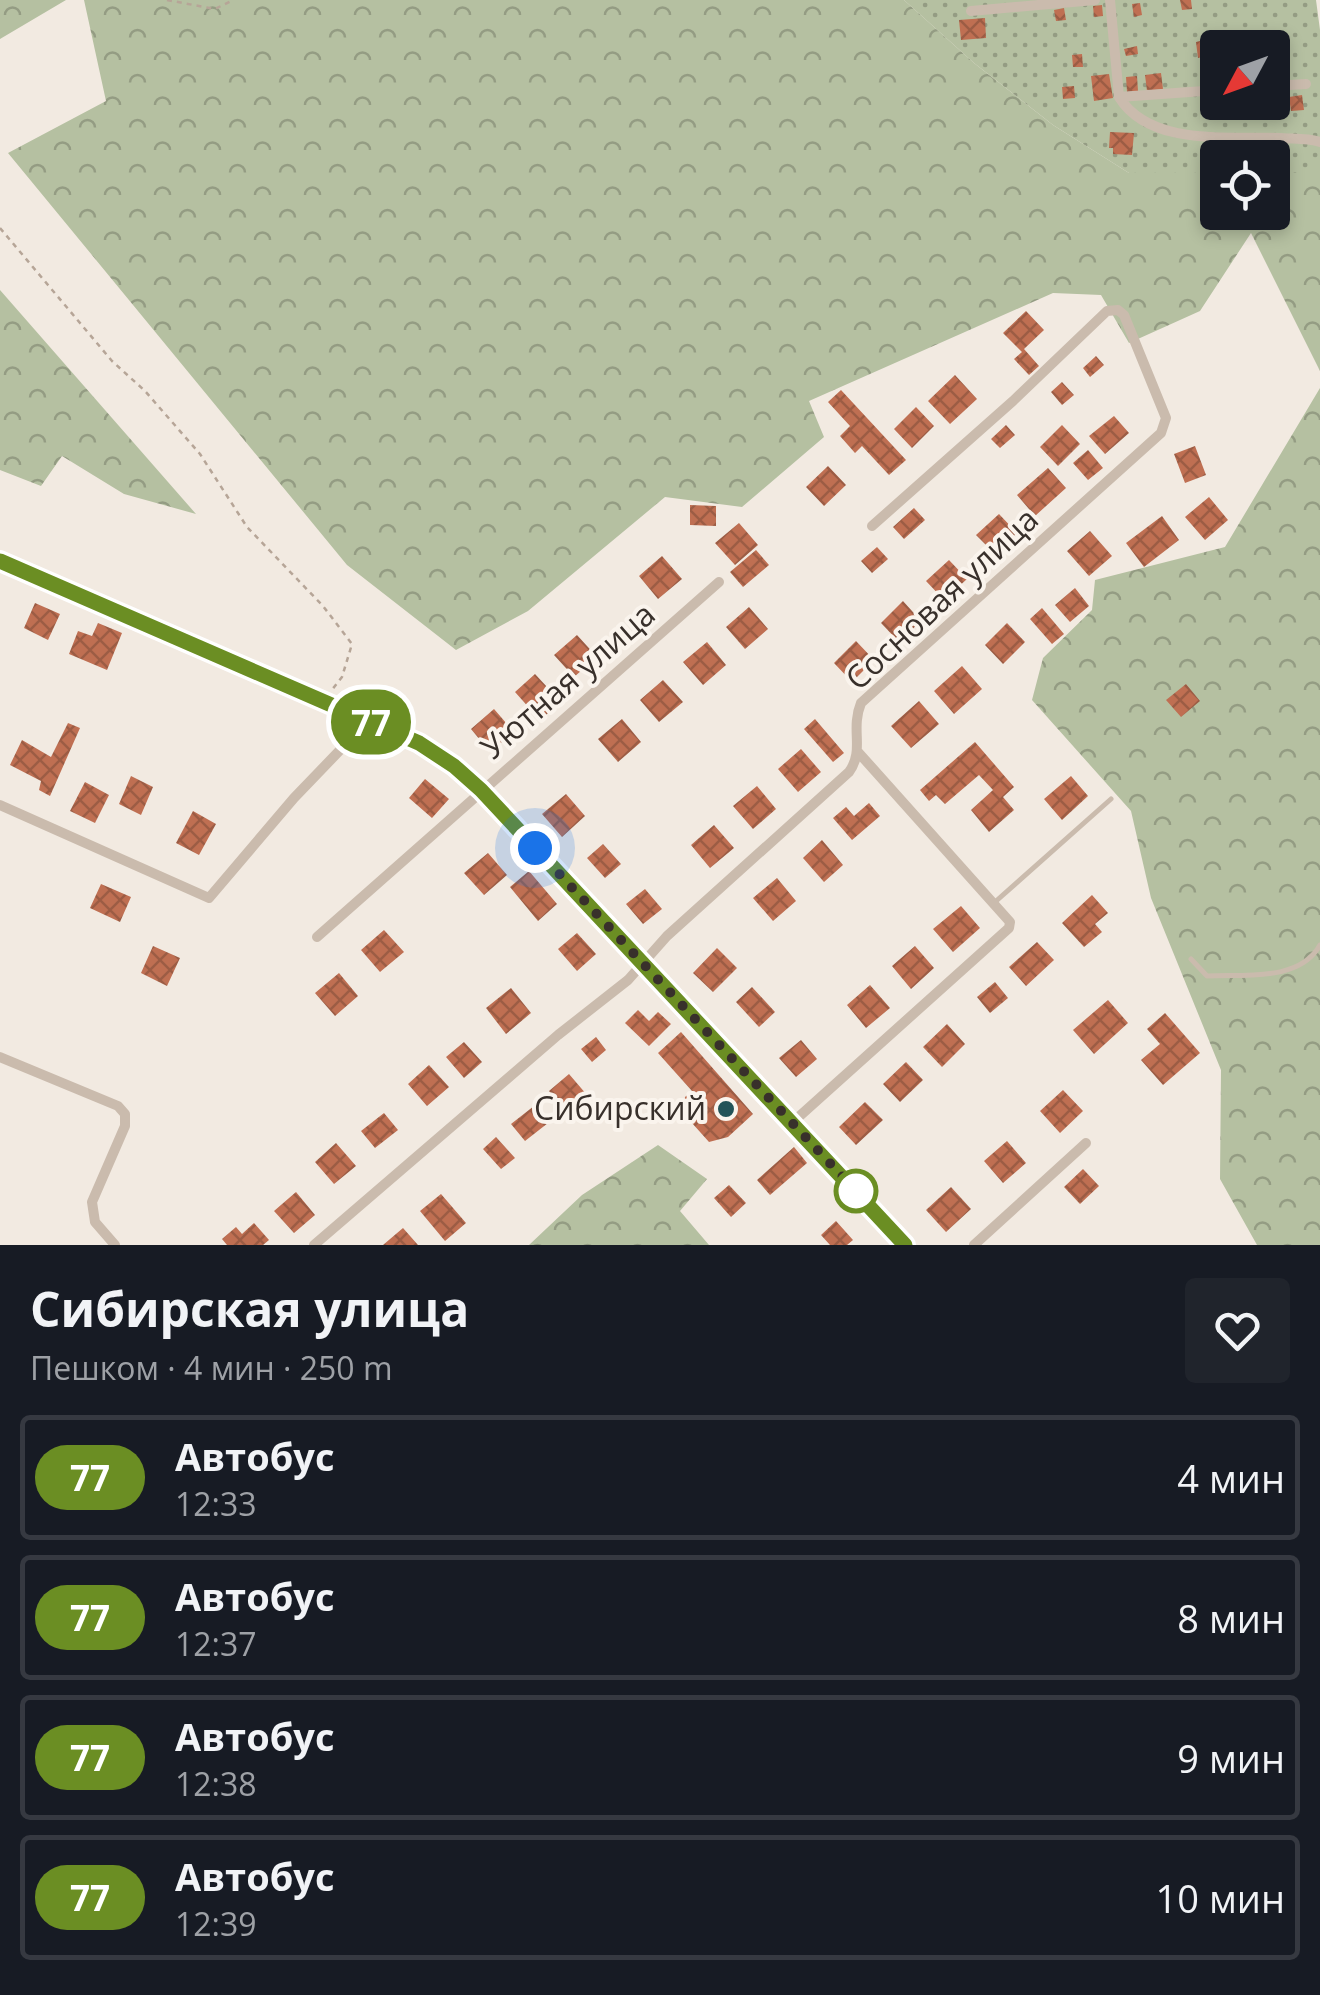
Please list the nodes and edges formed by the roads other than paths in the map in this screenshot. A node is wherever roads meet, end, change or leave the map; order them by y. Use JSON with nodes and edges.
{"nodes":[{"id":1,"x":1095,"y":0,"type":"edge"},
{"id":2,"x":1110,"y":0,"type":"edge"},
{"id":3,"x":971,"y":11,"type":"dead end"},
{"id":4,"x":1306,"y":84,"type":"dead end"},
{"id":5,"x":1290,"y":85,"type":"edge"},
{"id":6,"x":1200,"y":91,"type":"edge"},
{"id":7,"x":1119,"y":97,"type":"junction"},
{"id":8,"x":1320,"y":142,"type":"edge"},
{"id":9,"x":872,"y":526,"type":"dead end"},
{"id":10,"x":0,"y":561,"type":"edge"},
{"id":11,"x":719,"y":582,"type":"dead end"},
{"id":12,"x":368,"y":721,"type":"junction"},
{"id":13,"x":858,"y":752,"type":"junction"},
{"id":14,"x":481,"y":790,"type":"junction"},
{"id":15,"x":1111,"y":799,"type":"dead end"},
{"id":16,"x":0,"y":805,"type":"edge"},
{"id":17,"x":996,"y":902,"type":"junction"},
{"id":18,"x":317,"y":937,"type":"dead end"},
{"id":19,"x":1320,"y":945,"type":"edge"},
{"id":20,"x":1191,"y":959,"type":"dead end"},
{"id":21,"x":642,"y":964,"type":"junction"},
{"id":22,"x":0,"y":1058,"type":"edge"},
{"id":23,"x":793,"y":1122,"type":"junction"},
{"id":24,"x":1086,"y":1142,"type":"dead end"},
{"id":25,"x":115,"y":1245,"type":"edge"},
{"id":26,"x":314,"y":1245,"type":"edge"},
{"id":27,"x":905,"y":1245,"type":"edge"},
{"id":28,"x":974,"y":1245,"type":"edge"}],
"edges":[{"from":1,"to":3,"type":"street"},
{"from":2,"to":7,"type":"street"},
{"from":4,"to":5,"type":"street"},
{"from":6,"to":7,"type":"street"},
{"from":7,"to":8,"type":"street"},
{"from":9,"to":13,"type":"street","name":"Сосновая улица"},
{"from":10,"to":12,"type":"street"},
{"from":11,"to":14,"type":"street","name":"Уютная улица"},
{"from":12,"to":14,"type":"street"},
{"from":12,"to":16,"type":"street"},
{"from":13,"to":17,"type":"street"},
{"from":13,"to":21,"type":"street"},
{"from":14,"to":18,"type":"street","name":"Уютная улица"},
{"from":14,"to":21,"type":"street"},
{"from":15,"to":17,"type":"lane"},
{"from":17,"to":23,"type":"street"},
{"from":19,"to":20,"type":"lane"},
{"from":21,"to":23,"type":"street"},
{"from":21,"to":26,"type":"street"},
{"from":22,"to":25,"type":"street"},
{"from":23,"to":27,"type":"street"},
{"from":24,"to":28,"type":"street"}]}
